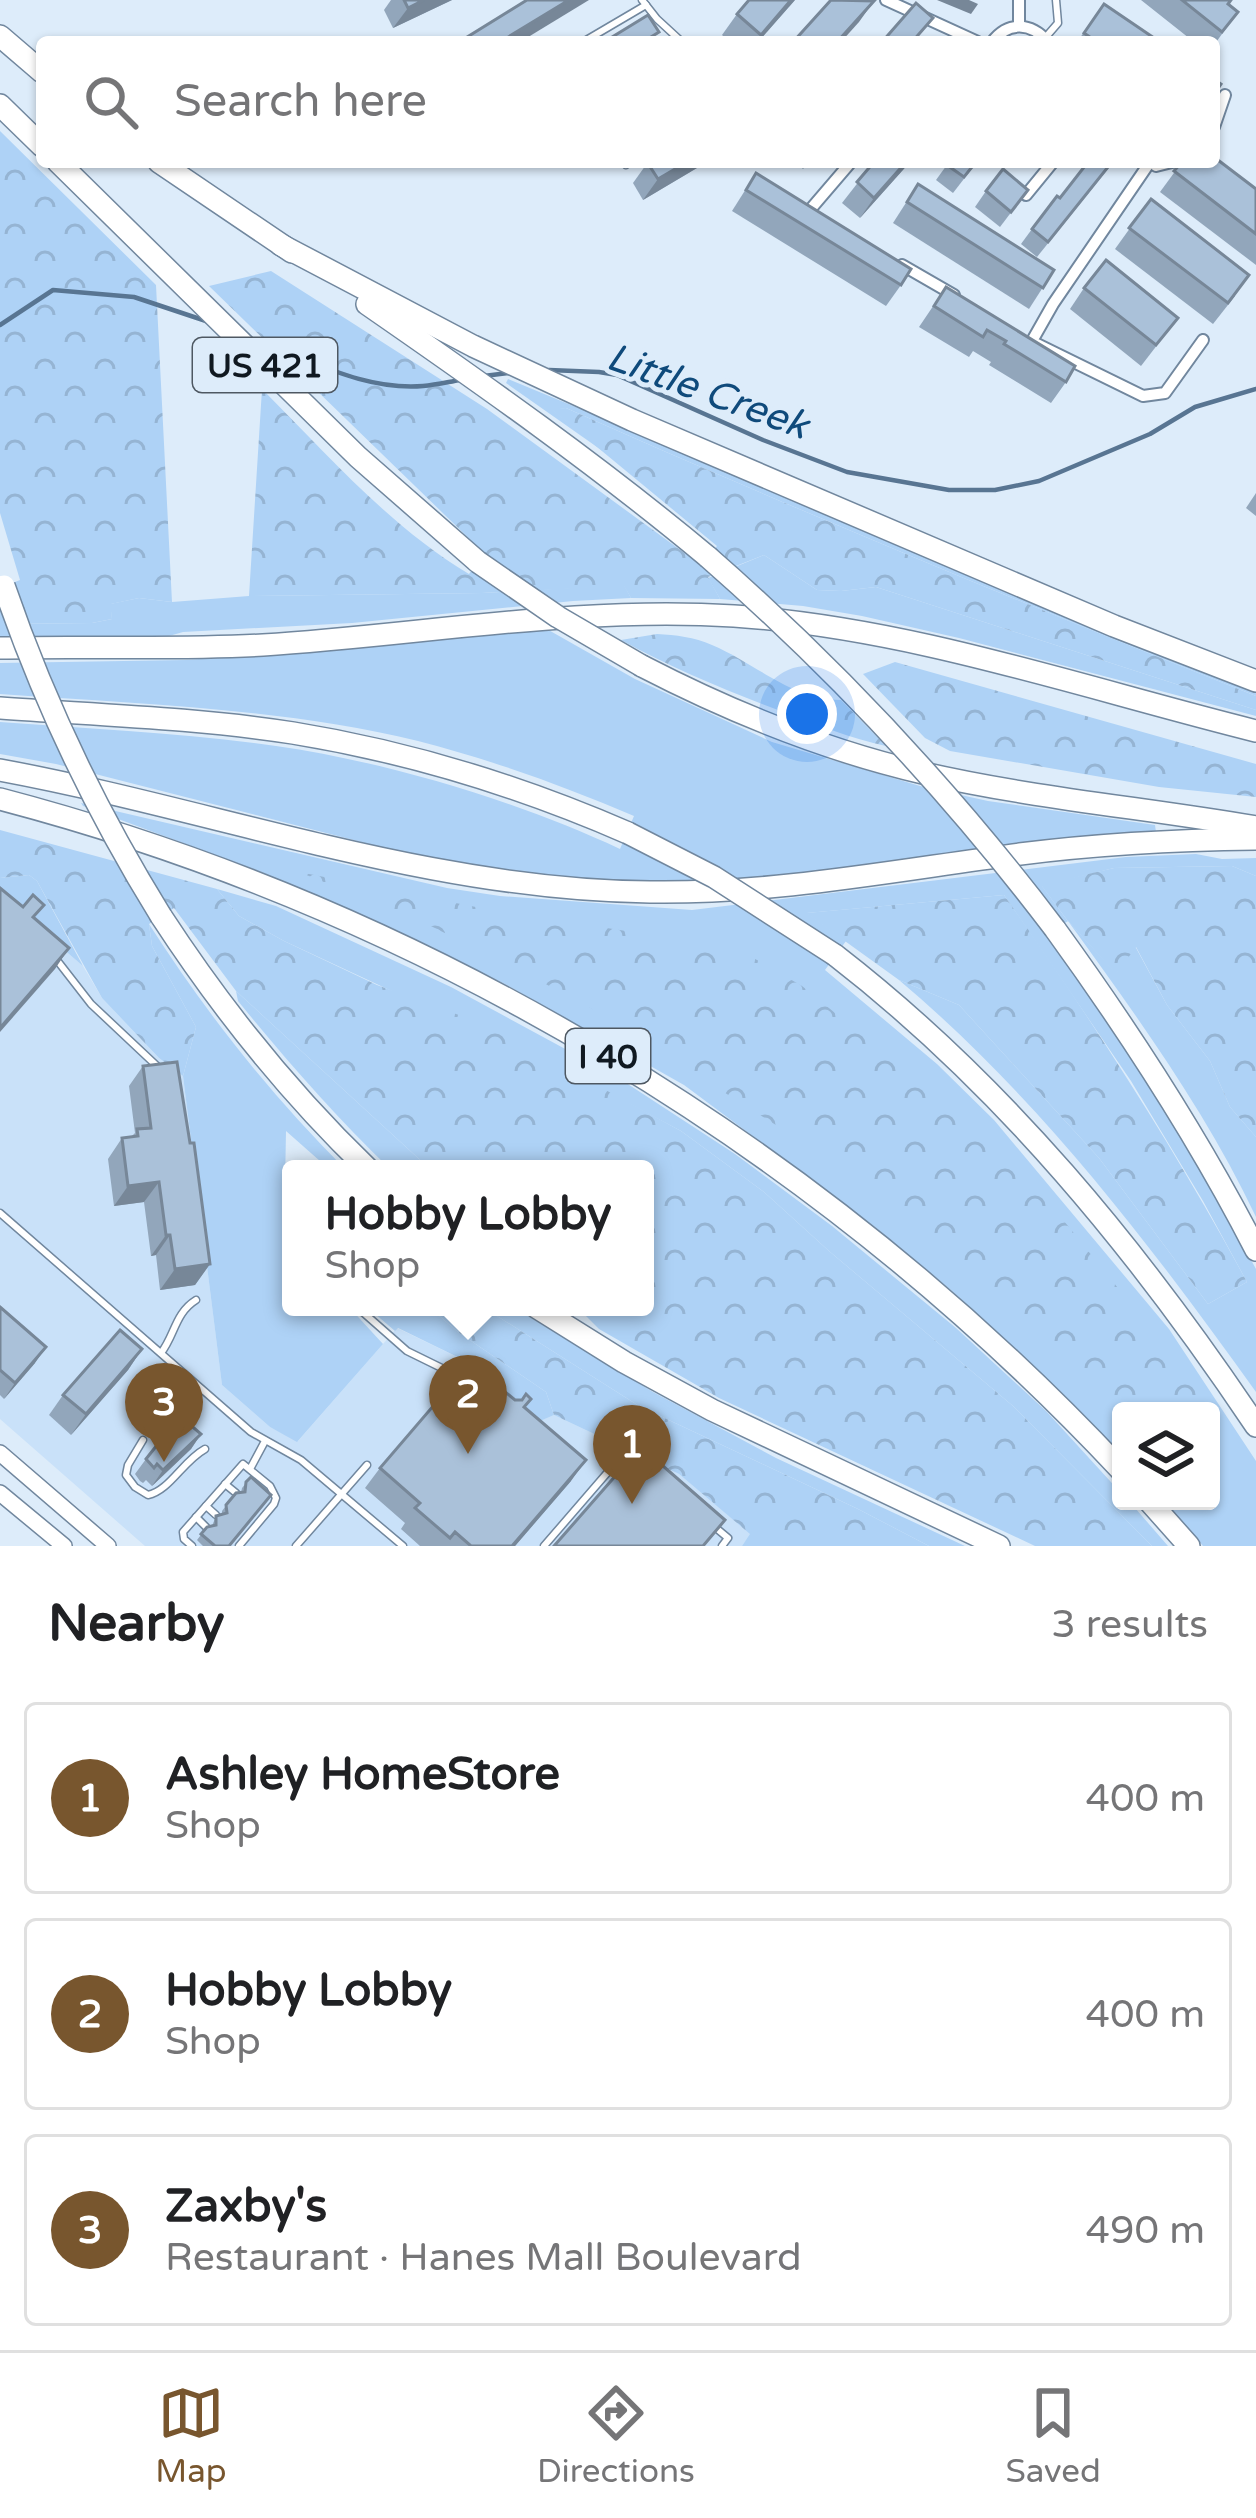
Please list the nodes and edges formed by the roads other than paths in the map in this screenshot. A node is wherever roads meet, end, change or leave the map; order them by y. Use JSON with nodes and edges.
{"nodes":[{"id":1,"x":886,"y":0,"type":"edge"},
{"id":2,"x":1019,"y":0,"type":"edge"},
{"id":3,"x":1056,"y":0,"type":"edge"},
{"id":4,"x":644,"y":3,"type":"edge"},
{"id":5,"x":1019,"y":26,"type":"junction"},
{"id":6,"x":0,"y":36,"type":"edge"},
{"id":7,"x":592,"y":36,"type":"edge"},
{"id":8,"x":676,"y":36,"type":"edge"},
{"id":9,"x":953,"y":36,"type":"edge"},
{"id":10,"x":998,"y":36,"type":"edge"},
{"id":11,"x":1041,"y":36,"type":"edge"},
{"id":12,"x":1049,"y":36,"type":"edge"},
{"id":13,"x":36,"y":67,"type":"edge"},
{"id":14,"x":1225,"y":95,"type":"edge"},
{"id":15,"x":0,"y":104,"type":"edge"},
{"id":16,"x":1220,"y":110,"type":"edge"},
{"id":17,"x":36,"y":140,"type":"edge"},
{"id":18,"x":64,"y":168,"type":"edge"},
{"id":19,"x":167,"y":168,"type":"edge"},
{"id":20,"x":846,"y":168,"type":"edge"},
{"id":21,"x":1048,"y":168,"type":"edge"},
{"id":22,"x":1147,"y":168,"type":"edge"},
{"id":23,"x":1026,"y":195,"type":"edge"},
{"id":24,"x":792,"y":202,"type":"edge"},
{"id":25,"x":808,"y":211,"type":"junction"},
{"id":26,"x":829,"y":223,"type":"edge"},
{"id":27,"x":281,"y":245,"type":"junction"},
{"id":28,"x":890,"y":258,"type":"edge"},
{"id":29,"x":971,"y":306,"type":"edge"},
{"id":30,"x":1012,"y":330,"type":"edge"},
{"id":31,"x":1203,"y":340,"type":"dead end"},
{"id":32,"x":1033,"y":341,"type":"junction"},
{"id":33,"x":2,"y":579,"type":"edge"},
{"id":34,"x":0,"y":648,"type":"edge"},
{"id":35,"x":1256,"y":681,"type":"edge"},
{"id":36,"x":0,"y":708,"type":"edge"},
{"id":37,"x":1256,"y":731,"type":"edge"},
{"id":38,"x":0,"y":770,"type":"edge"},
{"id":39,"x":0,"y":799,"type":"edge"},
{"id":40,"x":1256,"y":826,"type":"edge"},
{"id":41,"x":1256,"y":839,"type":"edge"},
{"id":42,"x":47,"y":951,"type":"edge"},
{"id":43,"x":173,"y":1082,"type":"edge"},
{"id":44,"x":359,"y":1160,"type":"edge"},
{"id":45,"x":0,"y":1213,"type":"edge"},
{"id":46,"x":1256,"y":1250,"type":"edge"},
{"id":47,"x":196,"y":1300,"type":"dead end"},
{"id":48,"x":366,"y":1316,"type":"edge"},
{"id":49,"x":550,"y":1316,"type":"edge"},
{"id":50,"x":160,"y":1353,"type":"junction"},
{"id":51,"x":464,"y":1379,"type":"edge"},
{"id":52,"x":1256,"y":1426,"type":"edge"},
{"id":53,"x":143,"y":1440,"type":"dead end"},
{"id":54,"x":265,"y":1442,"type":"junction"},
{"id":55,"x":205,"y":1449,"type":"dead end"},
{"id":56,"x":0,"y":1453,"type":"edge"},
{"id":57,"x":1112,"y":1461,"type":"edge"},
{"id":58,"x":367,"y":1465,"type":"dead end"},
{"id":59,"x":250,"y":1469,"type":"junction"},
{"id":60,"x":639,"y":1470,"type":"edge"},
{"id":61,"x":225,"y":1484,"type":"junction"},
{"id":62,"x":0,"y":1493,"type":"edge"},
{"id":63,"x":236,"y":1493,"type":"edge"},
{"id":64,"x":343,"y":1493,"type":"junction"},
{"id":65,"x":206,"y":1507,"type":"junction"},
{"id":66,"x":1157,"y":1510,"type":"edge"},
{"id":67,"x":215,"y":1515,"type":"edge"},
{"id":68,"x":196,"y":1517,"type":"junction"},
{"id":69,"x":712,"y":1524,"type":"edge"},
{"id":70,"x":206,"y":1527,"type":"edge"},
{"id":71,"x":241,"y":1541,"type":"edge"},
{"id":72,"x":64,"y":1546,"type":"edge"},
{"id":73,"x":107,"y":1546,"type":"edge"},
{"id":74,"x":192,"y":1546,"type":"edge"},
{"id":75,"x":296,"y":1546,"type":"edge"},
{"id":76,"x":404,"y":1546,"type":"edge"},
{"id":77,"x":544,"y":1546,"type":"edge"},
{"id":78,"x":722,"y":1546,"type":"edge"},
{"id":79,"x":999,"y":1546,"type":"edge"},
{"id":80,"x":1189,"y":1546,"type":"edge"}],
"edges":[{"from":1,"to":9,"type":"street"},
{"from":2,"to":5,"type":"street"},
{"from":3,"to":12,"type":"lane"},
{"from":4,"to":7,"type":"lane"},
{"from":4,"to":8,"type":"lane"},
{"from":5,"to":10,"type":"street"},
{"from":5,"to":11,"type":"street"},
{"from":6,"to":13,"type":"highway"},
{"from":14,"to":16,"type":"street"},
{"from":15,"to":17,"type":"highway"},
{"from":18,"to":40,"type":"highway","number":"US 421","bridge":true},
{"from":19,"to":27,"type":"highway"},
{"from":20,"to":25,"type":"street"},
{"from":21,"to":23,"type":"street"},
{"from":22,"to":32,"type":"street"},
{"from":24,"to":25,"type":"street"},
{"from":25,"to":26,"type":"street"},
{"from":27,"to":35,"type":"highway"},
{"from":27,"to":46,"type":"highway","bridge":true},
{"from":28,"to":29,"type":"street"},
{"from":30,"to":32,"type":"street"},
{"from":31,"to":32,"type":"street"},
{"from":33,"to":44,"type":"highway","bridge":true},
{"from":34,"to":37,"type":"highway"},
{"from":36,"to":52,"type":"highway","bridge":true},
{"from":38,"to":41,"type":"highway"},
{"from":39,"to":57,"type":"highway","number":"I 40"},
{"from":42,"to":43,"type":"lane"},
{"from":45,"to":50,"type":"lane"},
{"from":47,"to":50,"type":"lane"},
{"from":48,"to":51,"type":"lane"},
{"from":49,"to":79,"type":"highway"},
{"from":50,"to":54,"type":"lane"},
{"from":53,"to":55,"type":"lane"},
{"from":54,"to":59,"type":"lane"},
{"from":54,"to":64,"type":"lane"},
{"from":56,"to":73,"type":"main road"},
{"from":58,"to":64,"type":"lane"},
{"from":59,"to":61,"type":"lane"},
{"from":59,"to":71,"type":"lane"},
{"from":60,"to":77,"type":"lane"},
{"from":61,"to":63,"type":"lane"},
{"from":61,"to":65,"type":"lane"},
{"from":62,"to":72,"type":"main road"},
{"from":64,"to":75,"type":"lane"},
{"from":64,"to":76,"type":"lane"},
{"from":65,"to":67,"type":"lane"},
{"from":65,"to":68,"type":"lane"},
{"from":66,"to":80,"type":"highway"},
{"from":68,"to":70,"type":"lane"},
{"from":68,"to":74,"type":"lane"},
{"from":69,"to":78,"type":"lane"}]}
